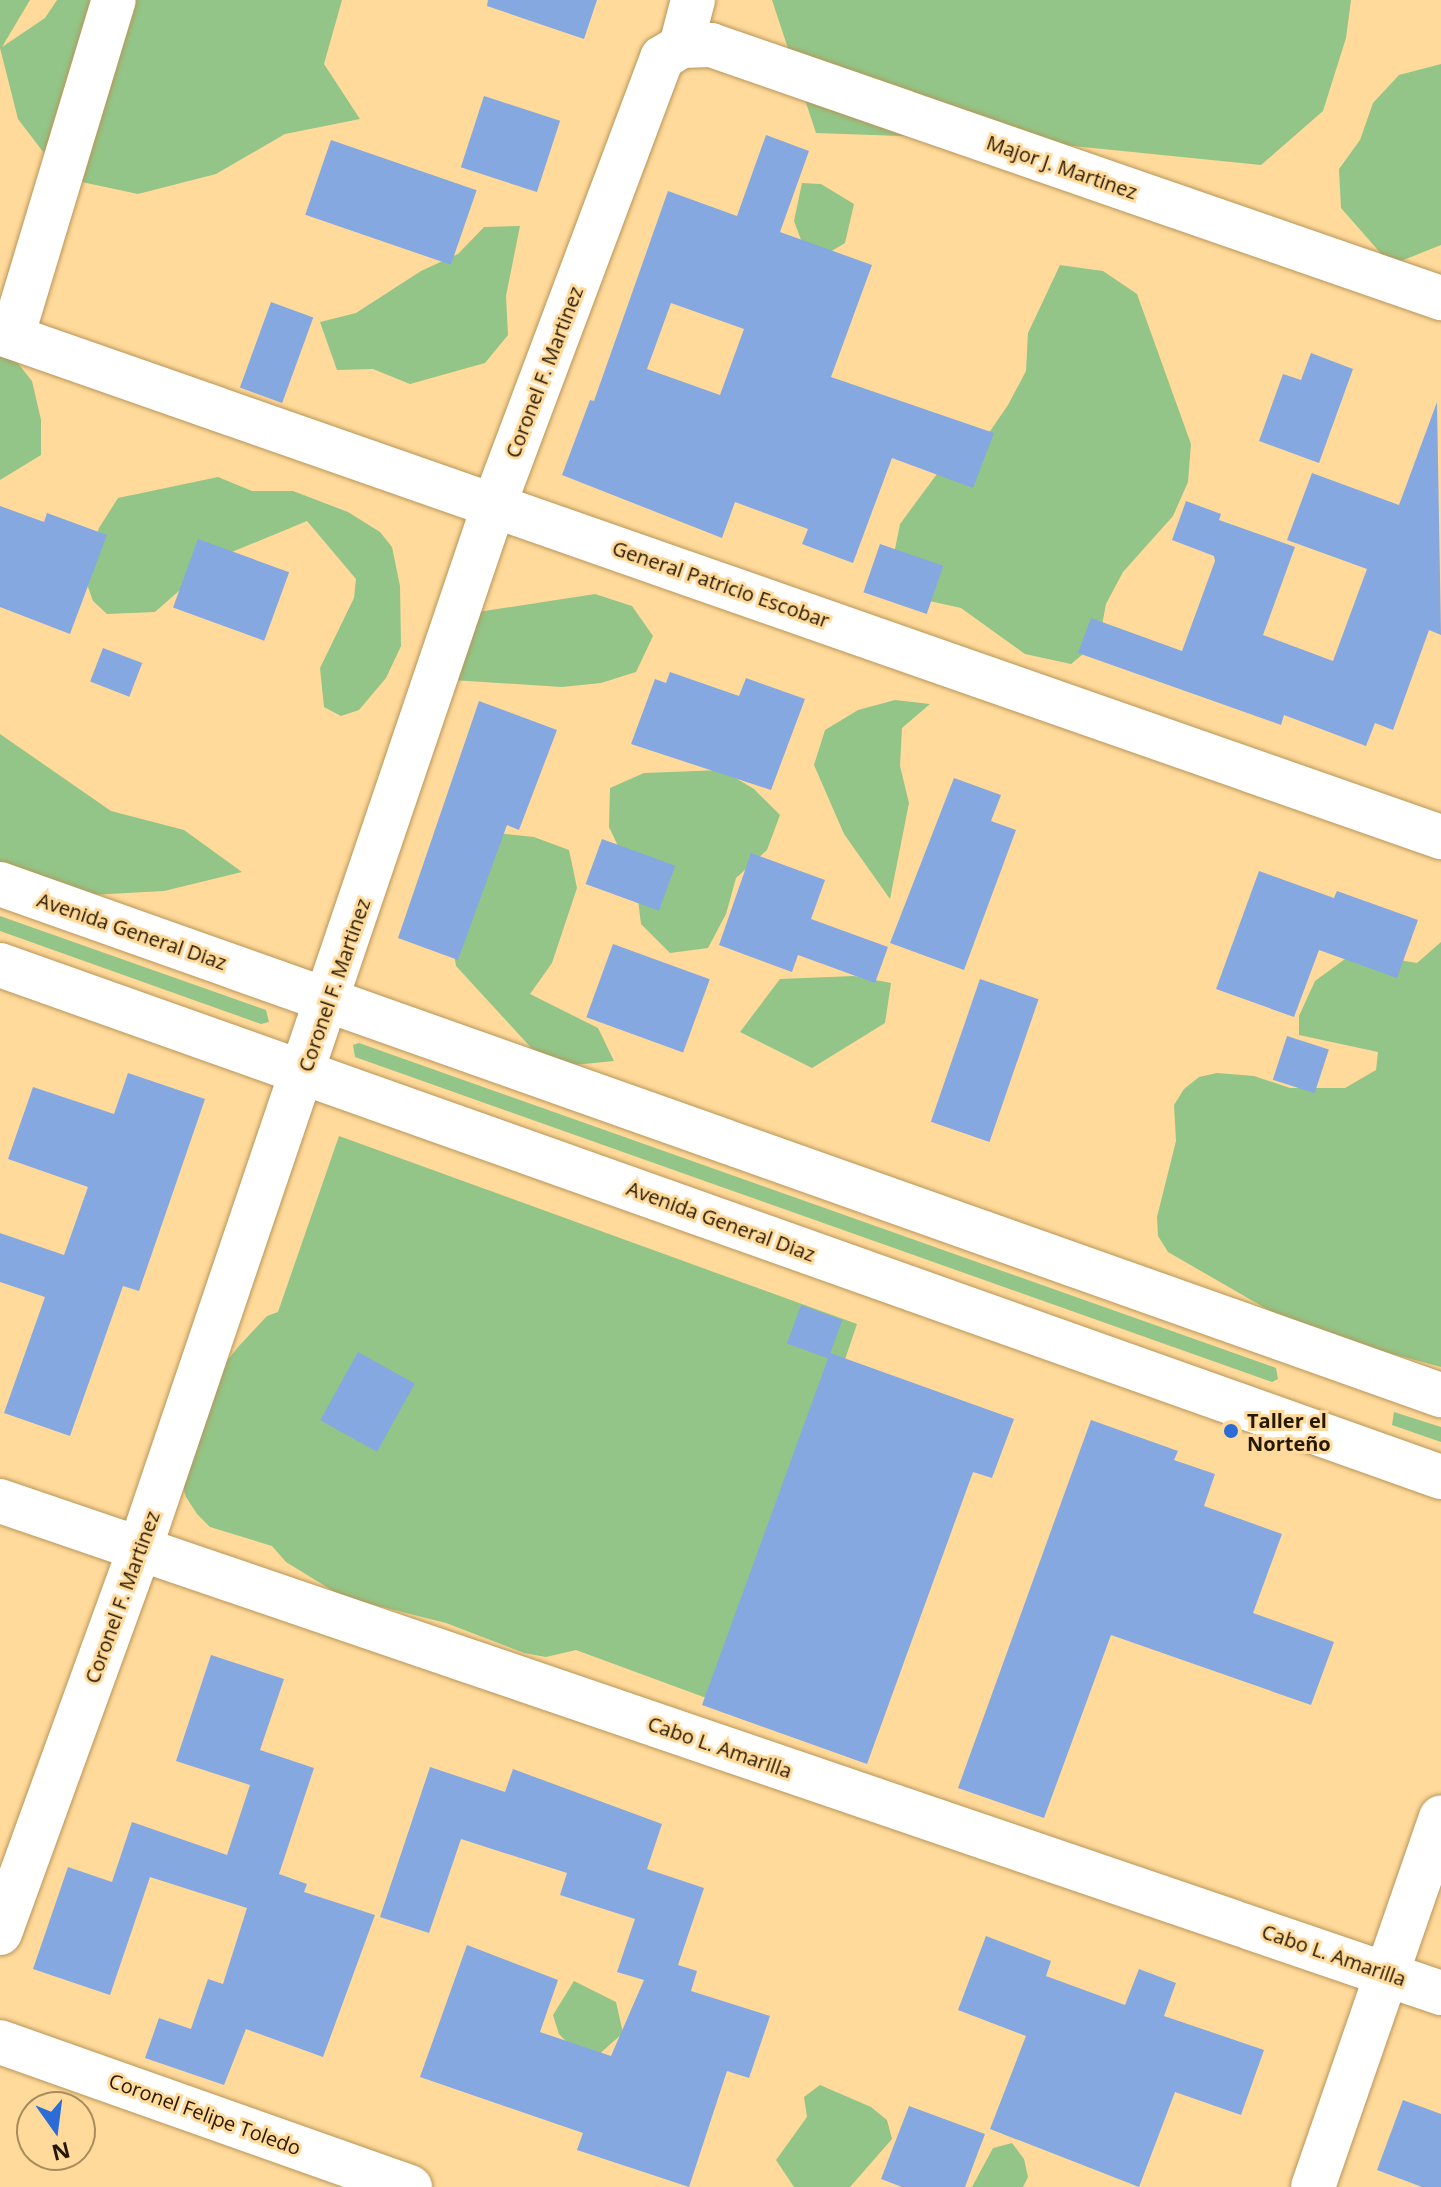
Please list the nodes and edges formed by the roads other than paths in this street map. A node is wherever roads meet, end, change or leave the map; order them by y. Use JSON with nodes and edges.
{"nodes":[{"id":1,"x":114,"y":0,"type":"edge"},
{"id":2,"x":693,"y":0,"type":"edge"},
{"id":3,"x":681,"y":46,"type":"junction"},
{"id":4,"x":1441,"y":298,"type":"edge"},
{"id":5,"x":6,"y":335,"type":"edge"},
{"id":6,"x":494,"y":505,"type":"junction"},
{"id":7,"x":1441,"y":837,"type":"edge"},
{"id":8,"x":0,"y":884,"type":"edge"},
{"id":9,"x":0,"y":965,"type":"edge"},
{"id":10,"x":329,"y":1000,"type":"junction"},
{"id":11,"x":305,"y":1073,"type":"junction"},
{"id":12,"x":1441,"y":1395,"type":"edge"},
{"id":13,"x":1441,"y":1477,"type":"edge"},
{"id":14,"x":0,"y":1501,"type":"edge"},
{"id":15,"x":139,"y":1551,"type":"junction"},
{"id":16,"x":1441,"y":1818,"type":"edge"},
{"id":17,"x":0,"y":1933,"type":"edge"},
{"id":18,"x":1391,"y":1974,"type":"junction"},
{"id":19,"x":1441,"y":1993,"type":"edge"},
{"id":20,"x":0,"y":2042,"type":"edge"},
{"id":21,"x":410,"y":2187,"type":"edge"},
{"id":22,"x":1313,"y":2187,"type":"edge"}],
"edges":[{"from":1,"to":5,"type":"street"},
{"from":2,"to":3,"type":"street"},
{"from":3,"to":4,"type":"street","name":"Major J. Martinez"},
{"from":3,"to":6,"type":"street","name":"Coronel F. Martinez"},
{"from":5,"to":6,"type":"street","name":"General Patricio Escobar"},
{"from":6,"to":7,"type":"street","name":"General Patricio Escobar"},
{"from":6,"to":10,"type":"street","name":"Coronel F. Martinez"},
{"from":8,"to":10,"type":"street","name":"Avenida General Diaz"},
{"from":9,"to":11,"type":"street","name":"Avenida General Diaz"},
{"from":10,"to":11,"type":"street","name":"Coronel F. Martinez"},
{"from":10,"to":12,"type":"street","name":"Avenida General Diaz"},
{"from":11,"to":13,"type":"street","name":"Avenida General Diaz"},
{"from":11,"to":15,"type":"street","name":"Coronel F. Martinez"},
{"from":14,"to":15,"type":"street","name":"Cabo L. Amarilla"},
{"from":15,"to":17,"type":"street","name":"Coronel F. Martinez"},
{"from":15,"to":18,"type":"street","name":"Cabo L. Amarilla"},
{"from":16,"to":18,"type":"street"},
{"from":18,"to":19,"type":"street","name":"Cabo L. Amarilla"},
{"from":18,"to":22,"type":"street"},
{"from":20,"to":21,"type":"street","name":"Coronel Felipe Toledo"}]}
